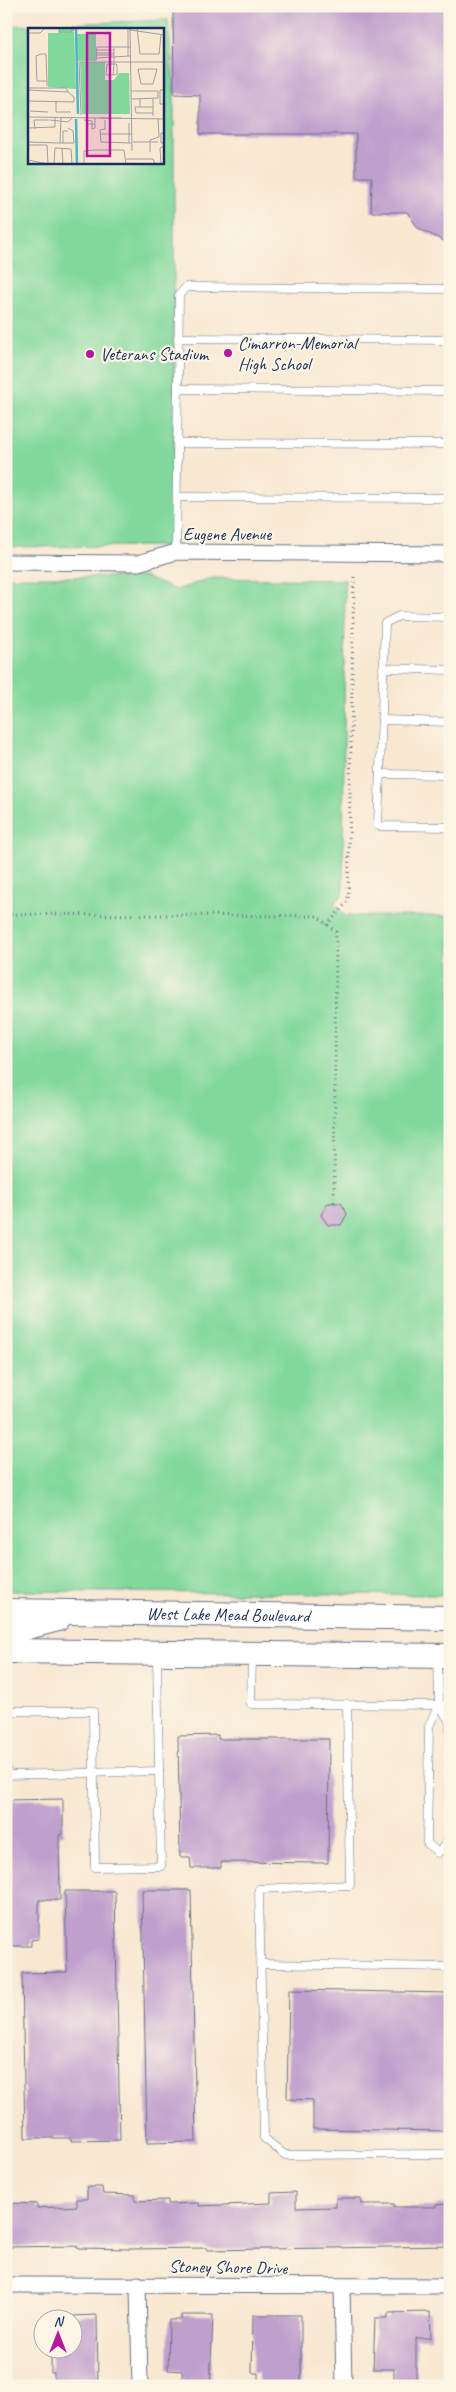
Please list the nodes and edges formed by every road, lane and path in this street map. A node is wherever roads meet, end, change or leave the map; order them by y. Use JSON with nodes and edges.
{"nodes":[{"id":1,"x":450,"y":289,"type":"edge"},
{"id":2,"x":178,"y":338,"type":"junction"},
{"id":3,"x":450,"y":340,"type":"edge"},
{"id":4,"x":178,"y":389,"type":"junction"},
{"id":5,"x":450,"y":391,"type":"edge"},
{"id":6,"x":177,"y":443,"type":"junction"},
{"id":7,"x":450,"y":444,"type":"edge"},
{"id":8,"x":177,"y":497,"type":"junction"},
{"id":9,"x":450,"y":498,"type":"edge"},
{"id":10,"x":176,"y":552,"type":"junction"},
{"id":11,"x":450,"y":554,"type":"edge"},
{"id":12,"x":6,"y":562,"type":"edge"},
{"id":13,"x":354,"y":577,"type":"dead end"},
{"id":14,"x":450,"y":617,"type":"edge"},
{"id":15,"x":383,"y":668,"type":"junction"},
{"id":16,"x":450,"y":670,"type":"edge"},
{"id":17,"x":382,"y":720,"type":"junction"},
{"id":18,"x":450,"y":722,"type":"edge"},
{"id":19,"x":380,"y":774,"type":"junction"},
{"id":20,"x":450,"y":775,"type":"edge"},
{"id":21,"x":450,"y":827,"type":"edge"},
{"id":22,"x":6,"y":914,"type":"edge"},
{"id":23,"x":327,"y":925,"type":"junction"},
{"id":24,"x":334,"y":1203,"type":"dead end"},
{"id":25,"x":6,"y":1611,"type":"edge"},
{"id":26,"x":86,"y":1612,"type":"junction"},
{"id":27,"x":444,"y":1618,"type":"edge"},
{"id":28,"x":6,"y":1630,"type":"edge"},
{"id":29,"x":6,"y":1651,"type":"edge"},
{"id":30,"x":157,"y":1653,"type":"junction"},
{"id":31,"x":252,"y":1654,"type":"junction"},
{"id":32,"x":444,"y":1656,"type":"edge"},
{"id":33,"x":348,"y":1704,"type":"junction"},
{"id":34,"x":439,"y":1704,"type":"junction"},
{"id":35,"x":450,"y":1704,"type":"edge"},
{"id":36,"x":6,"y":1710,"type":"edge"},
{"id":37,"x":6,"y":1752,"type":"edge"},
{"id":38,"x":159,"y":1771,"type":"junction"},
{"id":39,"x":94,"y":1773,"type":"junction"},
{"id":40,"x":449,"y":1827,"type":"edge"},
{"id":41,"x":260,"y":1964,"type":"junction"},
{"id":42,"x":450,"y":1967,"type":"edge"},
{"id":43,"x":450,"y":2154,"type":"edge"},
{"id":44,"x":138,"y":2284,"type":"junction"},
{"id":45,"x":6,"y":2285,"type":"edge"},
{"id":46,"x":342,"y":2286,"type":"junction"},
{"id":47,"x":450,"y":2286,"type":"edge"},
{"id":48,"x":140,"y":2386,"type":"edge"},
{"id":49,"x":344,"y":2386,"type":"edge"}],
"edges":[{"from":1,"to":2,"type":"lane"},
{"from":2,"to":3,"type":"lane"},
{"from":2,"to":4,"type":"lane"},
{"from":4,"to":5,"type":"lane"},
{"from":4,"to":6,"type":"lane"},
{"from":6,"to":7,"type":"lane"},
{"from":6,"to":8,"type":"lane"},
{"from":8,"to":9,"type":"lane"},
{"from":8,"to":10,"type":"lane"},
{"from":10,"to":11,"type":"street","name":"Eugene Avenue"},
{"from":10,"to":12,"type":"street","name":"Eugene Avenue"},
{"from":13,"to":23,"type":"path"},
{"from":14,"to":15,"type":"lane"},
{"from":15,"to":16,"type":"lane"},
{"from":15,"to":17,"type":"lane"},
{"from":17,"to":18,"type":"lane"},
{"from":17,"to":19,"type":"lane"},
{"from":19,"to":20,"type":"lane"},
{"from":19,"to":21,"type":"lane"},
{"from":22,"to":23,"type":"path"},
{"from":23,"to":24,"type":"path"},
{"from":25,"to":26,"type":"main road","name":"West Lake Mead Boulevard"},
{"from":26,"to":27,"type":"main road","name":"West Lake Mead Boulevard"},
{"from":26,"to":28,"type":"main road"},
{"from":27,"to":32,"type":"main road"},
{"from":29,"to":30,"type":"main road"},
{"from":30,"to":31,"type":"main road"},
{"from":30,"to":38,"type":"lane"},
{"from":31,"to":32,"type":"main road"},
{"from":31,"to":33,"type":"lane"},
{"from":32,"to":34,"type":"lane"},
{"from":33,"to":34,"type":"lane"},
{"from":33,"to":41,"type":"lane"},
{"from":34,"to":35,"type":"lane"},
{"from":34,"to":40,"type":"lane"},
{"from":34,"to":40,"type":"lane"},
{"from":36,"to":39,"type":"lane"},
{"from":37,"to":39,"type":"lane"},
{"from":38,"to":39,"type":"lane"},
{"from":38,"to":39,"type":"lane"},
{"from":41,"to":42,"type":"lane"},
{"from":41,"to":43,"type":"lane"},
{"from":44,"to":45,"type":"street","name":"Stoney Shore Drive"},
{"from":44,"to":46,"type":"street","name":"Stoney Shore Drive"},
{"from":44,"to":48,"type":"street"},
{"from":46,"to":47,"type":"street","name":"Stoney Shore Drive"},
{"from":46,"to":49,"type":"street"}]}
